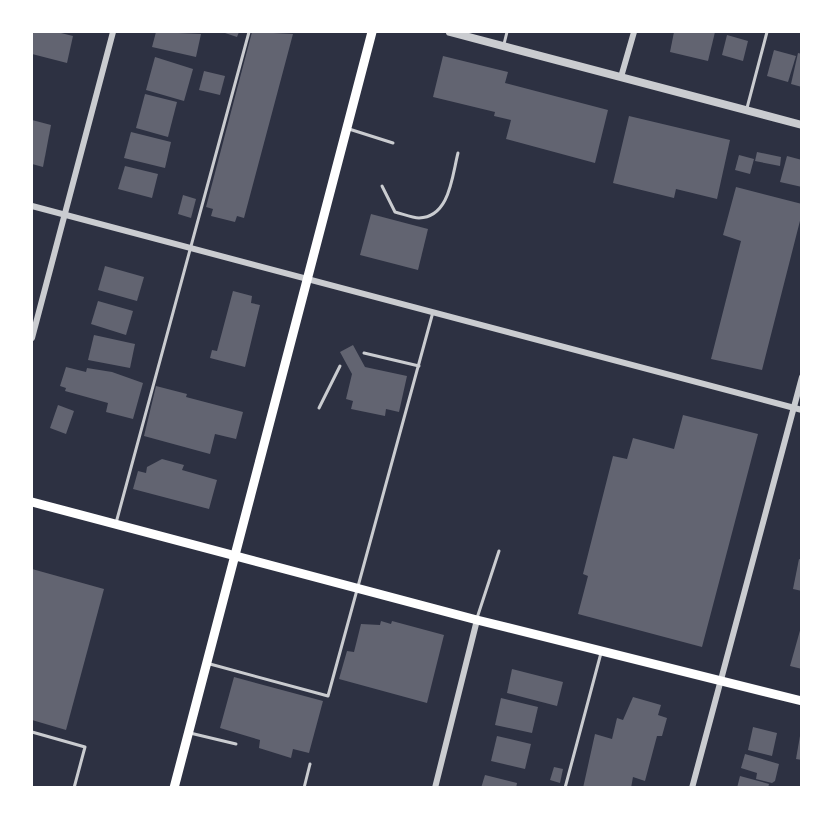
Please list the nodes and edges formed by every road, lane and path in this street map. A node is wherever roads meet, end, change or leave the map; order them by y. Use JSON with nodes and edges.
{"nodes":[{"id":1,"x":112,"y":32,"type":"edge"},
{"id":2,"x":249,"y":32,"type":"edge"},
{"id":3,"x":372,"y":32,"type":"edge"},
{"id":4,"x":450,"y":32,"type":"edge"},
{"id":5,"x":507,"y":32,"type":"edge"},
{"id":6,"x":634,"y":32,"type":"edge"},
{"id":7,"x":767,"y":32,"type":"edge"},
{"id":8,"x":503,"y":45,"type":"junction"},
{"id":9,"x":621,"y":77,"type":"junction"},
{"id":10,"x":746,"y":110,"type":"junction"},
{"id":11,"x":801,"y":125,"type":"edge"},
{"id":12,"x":347,"y":128,"type":"junction"},
{"id":13,"x":393,"y":142,"type":"dead end"},
{"id":14,"x":458,"y":153,"type":"dead end"},
{"id":15,"x":382,"y":186,"type":"dead end"},
{"id":16,"x":32,"y":206,"type":"edge"},
{"id":17,"x":64,"y":215,"type":"junction"},
{"id":18,"x":190,"y":248,"type":"junction"},
{"id":19,"x":307,"y":279,"type":"junction"},
{"id":20,"x":434,"y":312,"type":"junction"},
{"id":21,"x":32,"y":338,"type":"edge"},
{"id":22,"x":364,"y":353,"type":"dead end"},
{"id":23,"x":340,"y":366,"type":"dead end"},
{"id":24,"x":419,"y":366,"type":"junction"},
{"id":25,"x":801,"y":377,"type":"edge"},
{"id":26,"x":319,"y":408,"type":"dead end"},
{"id":27,"x":793,"y":408,"type":"junction"},
{"id":28,"x":801,"y":410,"type":"edge"},
{"id":29,"x":32,"y":502,"type":"edge"},
{"id":30,"x":115,"y":524,"type":"junction"},
{"id":31,"x":500,"y":551,"type":"dead end"},
{"id":32,"x":236,"y":556,"type":"junction"},
{"id":33,"x":358,"y":589,"type":"junction"},
{"id":34,"x":477,"y":620,"type":"junction"},
{"id":35,"x":602,"y":651,"type":"junction"},
{"id":36,"x":207,"y":663,"type":"junction"},
{"id":37,"x":721,"y":681,"type":"junction"},
{"id":38,"x":801,"y":701,"type":"edge"},
{"id":39,"x":32,"y":732,"type":"edge"},
{"id":40,"x":189,"y":732,"type":"junction"},
{"id":41,"x":236,"y":744,"type":"dead end"},
{"id":42,"x":310,"y":764,"type":"dead end"},
{"id":43,"x":75,"y":788,"type":"edge"},
{"id":44,"x":174,"y":788,"type":"edge"},
{"id":45,"x":304,"y":788,"type":"edge"},
{"id":46,"x":435,"y":788,"type":"edge"},
{"id":47,"x":565,"y":788,"type":"edge"},
{"id":48,"x":692,"y":788,"type":"edge"}],
"edges":[{"from":1,"to":17,"type":"street"},
{"from":2,"to":18,"type":"lane"},
{"from":3,"to":12,"type":"main road"},
{"from":4,"to":8,"type":"street"},
{"from":5,"to":8,"type":"lane"},
{"from":6,"to":9,"type":"street"},
{"from":7,"to":10,"type":"lane"},
{"from":8,"to":9,"type":"street"},
{"from":9,"to":10,"type":"street"},
{"from":10,"to":11,"type":"street"},
{"from":12,"to":13,"type":"lane"},
{"from":12,"to":19,"type":"main road"},
{"from":14,"to":15,"type":"lane"},
{"from":16,"to":17,"type":"street"},
{"from":17,"to":18,"type":"street"},
{"from":17,"to":21,"type":"street"},
{"from":18,"to":19,"type":"street"},
{"from":18,"to":30,"type":"lane"},
{"from":19,"to":20,"type":"street"},
{"from":19,"to":32,"type":"main road"},
{"from":20,"to":24,"type":"lane"},
{"from":20,"to":27,"type":"street"},
{"from":22,"to":24,"type":"lane"},
{"from":23,"to":26,"type":"lane"},
{"from":24,"to":33,"type":"lane"},
{"from":25,"to":27,"type":"street"},
{"from":27,"to":28,"type":"street"},
{"from":27,"to":37,"type":"street"},
{"from":29,"to":30,"type":"main road"},
{"from":30,"to":32,"type":"main road"},
{"from":31,"to":34,"type":"lane"},
{"from":32,"to":33,"type":"main road"},
{"from":32,"to":36,"type":"main road"},
{"from":33,"to":34,"type":"main road"},
{"from":33,"to":36,"type":"lane"},
{"from":34,"to":35,"type":"main road"},
{"from":34,"to":46,"type":"street"},
{"from":35,"to":37,"type":"main road"},
{"from":35,"to":47,"type":"lane"},
{"from":36,"to":40,"type":"main road"},
{"from":37,"to":38,"type":"main road"},
{"from":37,"to":48,"type":"street"},
{"from":39,"to":43,"type":"lane"},
{"from":40,"to":41,"type":"lane"},
{"from":40,"to":44,"type":"main road"},
{"from":42,"to":45,"type":"lane"}]}
